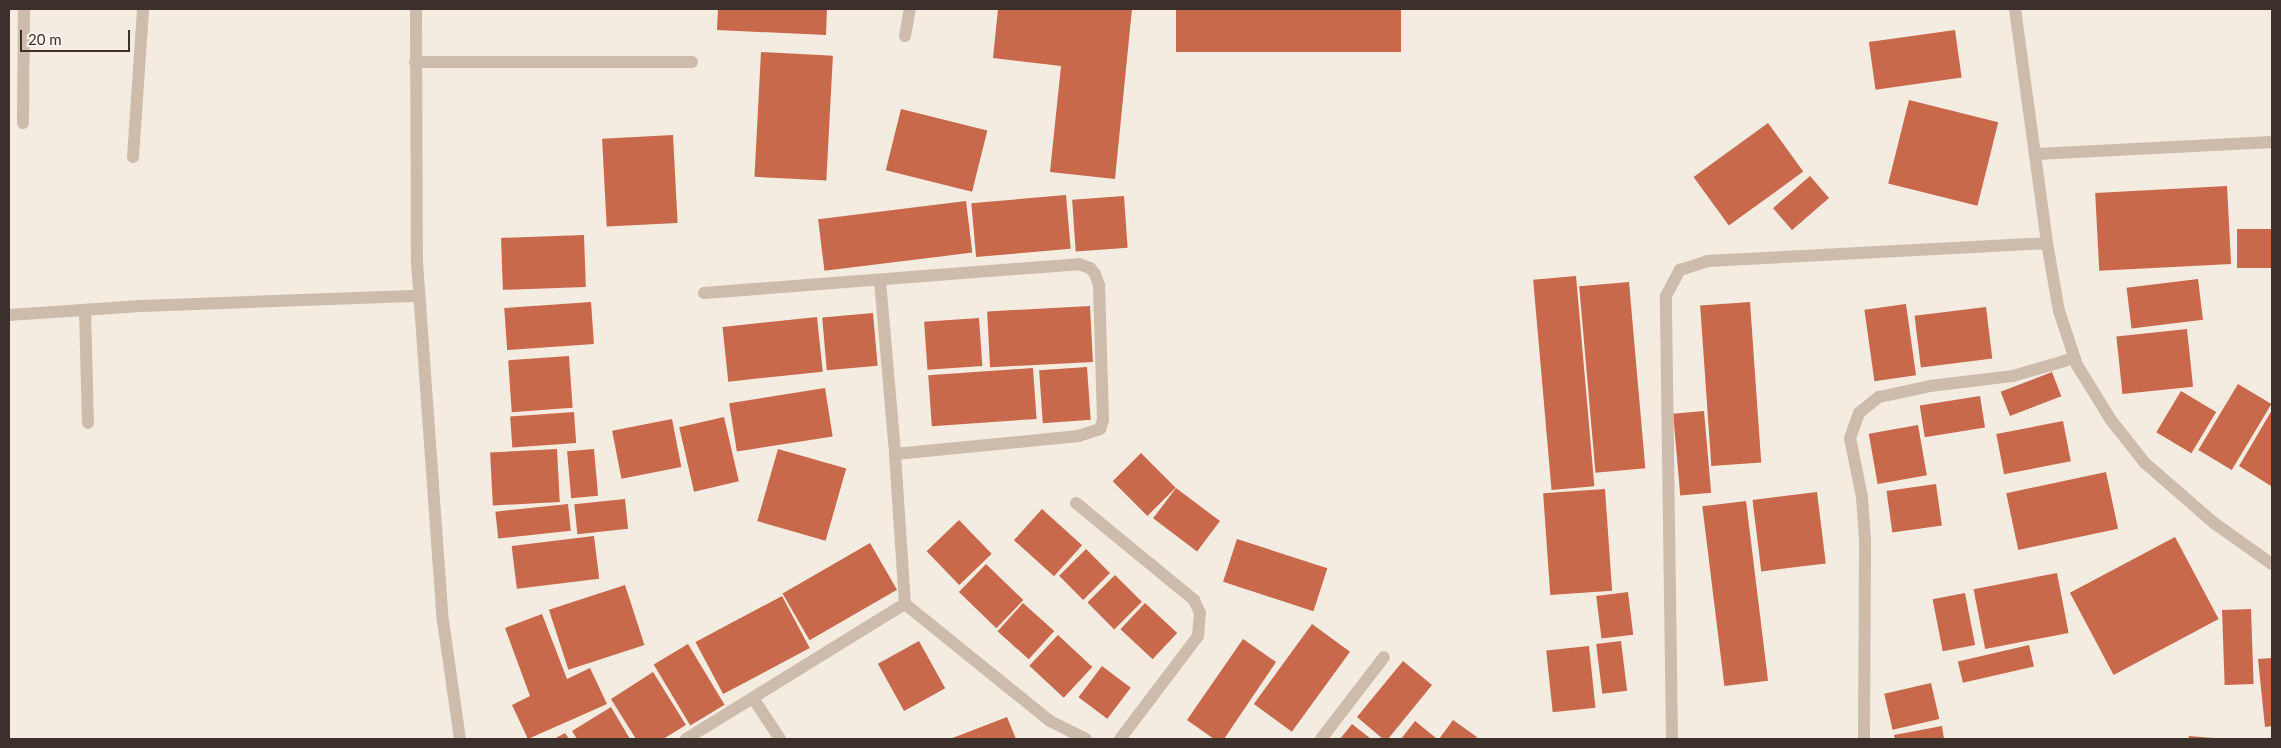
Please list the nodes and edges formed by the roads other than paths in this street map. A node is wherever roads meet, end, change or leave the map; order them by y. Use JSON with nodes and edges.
{"nodes":[{"id":1,"x":24,"y":9,"type":"edge"},
{"id":2,"x":143,"y":9,"type":"edge"},
{"id":3,"x":416,"y":9,"type":"edge"},
{"id":4,"x":910,"y":9,"type":"edge"},
{"id":5,"x":2015,"y":9,"type":"edge"},
{"id":6,"x":905,"y":36,"type":"dead end"},
{"id":7,"x":415,"y":62,"type":"junction"},
{"id":8,"x":692,"y":62,"type":"dead end"},
{"id":9,"x":23,"y":123,"type":"dead end"},
{"id":10,"x":2272,"y":142,"type":"edge"},
{"id":11,"x":2037,"y":154,"type":"junction"},
{"id":12,"x":134,"y":157,"type":"dead end"},
{"id":13,"x":2047,"y":243,"type":"junction"},
{"id":14,"x":880,"y":281,"type":"junction"},
{"id":15,"x":704,"y":293,"type":"dead end"},
{"id":16,"x":419,"y":296,"type":"junction"},
{"id":17,"x":85,"y":310,"type":"junction"},
{"id":18,"x":9,"y":315,"type":"edge"},
{"id":19,"x":2074,"y":358,"type":"junction"},
{"id":20,"x":88,"y":423,"type":"dead end"},
{"id":21,"x":895,"y":454,"type":"junction"},
{"id":22,"x":1076,"y":503,"type":"dead end"},
{"id":23,"x":2272,"y":564,"type":"edge"},
{"id":24,"x":905,"y":604,"type":"junction"},
{"id":25,"x":1384,"y":657,"type":"dead end"},
{"id":26,"x":753,"y":698,"type":"junction"},
{"id":27,"x":460,"y":739,"type":"edge"},
{"id":28,"x":686,"y":739,"type":"edge"},
{"id":29,"x":780,"y":739,"type":"edge"},
{"id":30,"x":1086,"y":739,"type":"edge"},
{"id":31,"x":1120,"y":739,"type":"edge"},
{"id":32,"x":1321,"y":739,"type":"edge"},
{"id":33,"x":1672,"y":739,"type":"edge"},
{"id":34,"x":1864,"y":739,"type":"edge"}],
"edges":[{"from":1,"to":9,"type":"street"},
{"from":2,"to":12,"type":"street"},
{"from":3,"to":7,"type":"street"},
{"from":4,"to":6,"type":"street"},
{"from":5,"to":11,"type":"street"},
{"from":7,"to":8,"type":"street"},
{"from":7,"to":16,"type":"street"},
{"from":10,"to":11,"type":"street"},
{"from":11,"to":13,"type":"street"},
{"from":13,"to":19,"type":"street"},
{"from":13,"to":33,"type":"street"},
{"from":14,"to":15,"type":"street"},
{"from":14,"to":21,"type":"street"},
{"from":14,"to":21,"type":"street"},
{"from":16,"to":17,"type":"street"},
{"from":16,"to":27,"type":"street"},
{"from":17,"to":18,"type":"street"},
{"from":17,"to":20,"type":"street"},
{"from":19,"to":23,"type":"street"},
{"from":19,"to":34,"type":"street"},
{"from":21,"to":24,"type":"street"},
{"from":22,"to":31,"type":"street"},
{"from":24,"to":26,"type":"street"},
{"from":24,"to":30,"type":"street"},
{"from":25,"to":32,"type":"street"},
{"from":26,"to":28,"type":"street"},
{"from":26,"to":29,"type":"street"}]}
